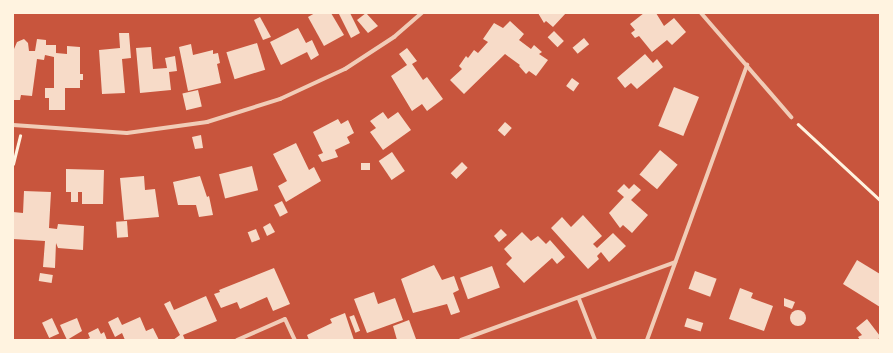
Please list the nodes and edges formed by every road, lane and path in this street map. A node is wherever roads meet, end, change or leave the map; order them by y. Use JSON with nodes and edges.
{"nodes":[{"id":1,"x":422,"y":13,"type":"edge"},
{"id":2,"x":701,"y":13,"type":"edge"},
{"id":3,"x":747,"y":65,"type":"junction"},
{"id":4,"x":791,"y":117,"type":"joint"},
{"id":5,"x":13,"y":125,"type":"edge"},
{"id":6,"x":22,"y":128,"type":"junction"},
{"id":7,"x":13,"y":164,"type":"edge"},
{"id":8,"x":880,"y":200,"type":"edge"},
{"id":9,"x":675,"y":262,"type":"junction"},
{"id":10,"x":579,"y":299,"type":"junction"},
{"id":11,"x":237,"y":340,"type":"edge"},
{"id":12,"x":295,"y":340,"type":"edge"},
{"id":13,"x":461,"y":340,"type":"edge"},
{"id":14,"x":595,"y":340,"type":"edge"},
{"id":15,"x":647,"y":340,"type":"edge"}],
"edges":[{"from":1,"to":6,"type":"street"},
{"from":2,"to":3,"type":"street"},
{"from":3,"to":4,"type":"street"},
{"from":3,"to":9,"type":"street"},
{"from":4,"to":8,"type":"path"},
{"from":5,"to":6,"type":"street"},
{"from":6,"to":7,"type":"path"},
{"from":9,"to":10,"type":"street"},
{"from":9,"to":15,"type":"street"},
{"from":10,"to":13,"type":"street"},
{"from":10,"to":14,"type":"street"},
{"from":11,"to":12,"type":"street"}]}
